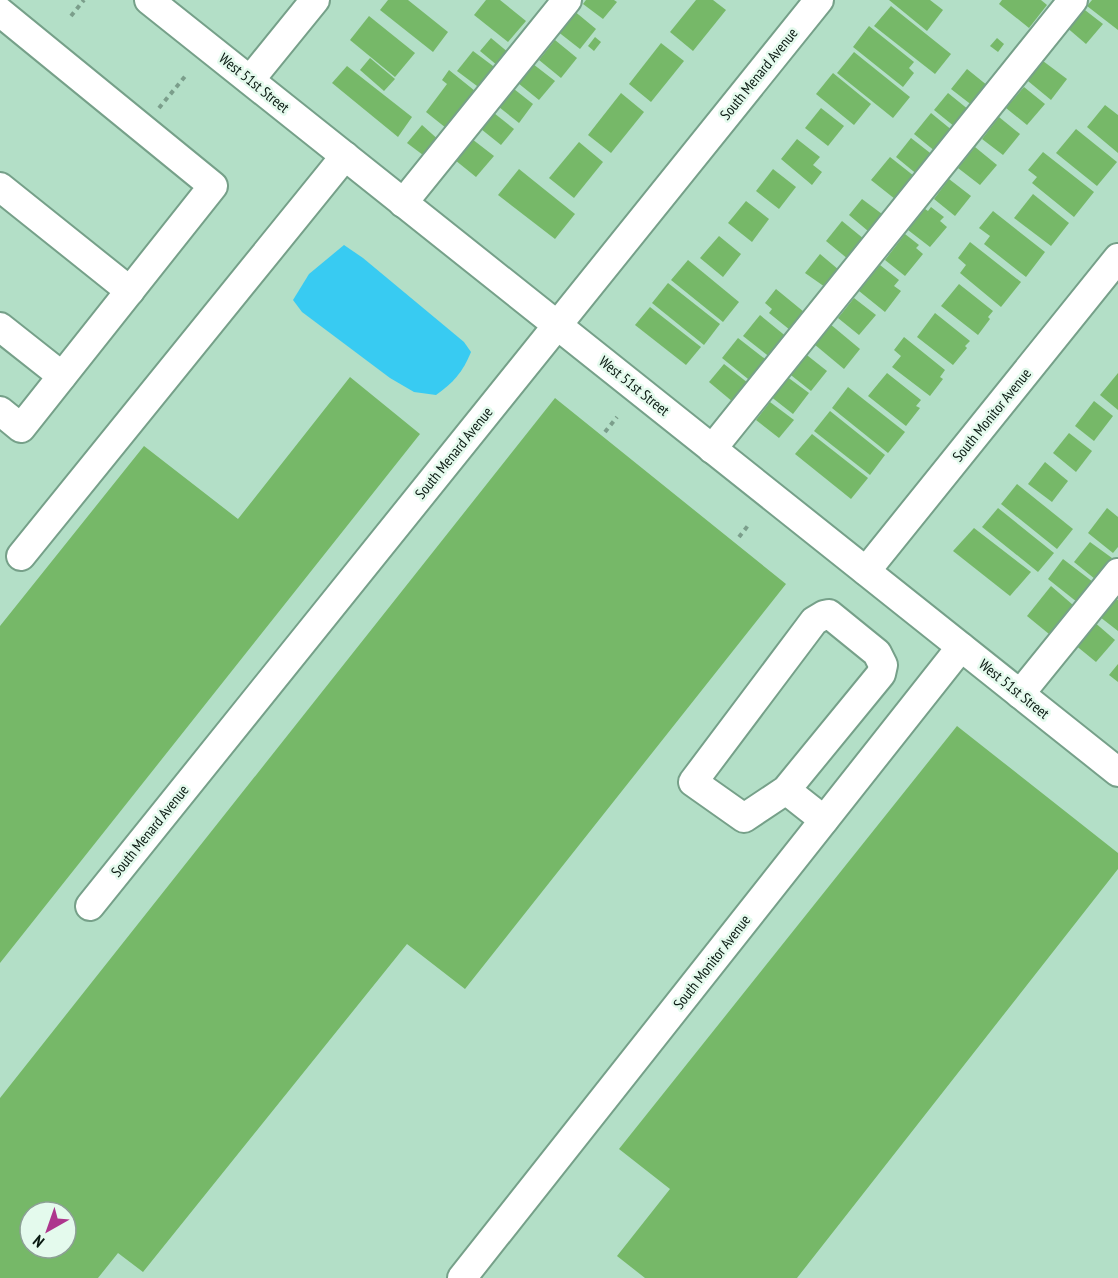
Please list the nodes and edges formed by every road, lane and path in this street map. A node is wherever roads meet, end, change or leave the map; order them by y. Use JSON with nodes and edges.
{"nodes":[{"id":1,"x":84,"y":0,"type":"edge"},
{"id":2,"x":149,"y":0,"type":"edge"},
{"id":3,"x":315,"y":0,"type":"edge"},
{"id":4,"x":567,"y":0,"type":"edge"},
{"id":5,"x":819,"y":0,"type":"edge"},
{"id":6,"x":1073,"y":0,"type":"edge"},
{"id":7,"x":0,"y":12,"type":"edge"},
{"id":8,"x":71,"y":16,"type":"dead end"},
{"id":9,"x":187,"y":74,"type":"dead end"},
{"id":10,"x":250,"y":80,"type":"junction"},
{"id":11,"x":158,"y":109,"type":"dead end"},
{"id":12,"x":345,"y":156,"type":"junction"},
{"id":13,"x":0,"y":187,"type":"edge"},
{"id":14,"x":404,"y":203,"type":"junction"},
{"id":15,"x":1118,"y":258,"type":"edge"},
{"id":16,"x":130,"y":291,"type":"junction"},
{"id":17,"x":557,"y":325,"type":"junction"},
{"id":18,"x":0,"y":327,"type":"edge"},
{"id":19,"x":62,"y":376,"type":"junction"},
{"id":20,"x":0,"y":411,"type":"edge"},
{"id":21,"x":617,"y":417,"type":"dead end"},
{"id":22,"x":604,"y":432,"type":"dead end"},
{"id":23,"x":712,"y":449,"type":"junction"},
{"id":24,"x":750,"y":523,"type":"dead end"},
{"id":25,"x":739,"y":537,"type":"dead end"},
{"id":26,"x":21,"y":556,"type":"dead end"},
{"id":27,"x":866,"y":571,"type":"junction"},
{"id":28,"x":1118,"y":573,"type":"edge"},
{"id":29,"x":961,"y":647,"type":"junction"},
{"id":30,"x":1020,"y":694,"type":"junction"},
{"id":31,"x":1118,"y":772,"type":"edge"},
{"id":32,"x":786,"y":790,"type":"junction"},
{"id":33,"x":824,"y":820,"type":"junction"},
{"id":34,"x":90,"y":906,"type":"dead end"},
{"id":35,"x":462,"y":1278,"type":"edge"}],
"edges":[{"from":1,"to":8,"type":"path"},
{"from":2,"to":10,"type":"street","name":"West 51st Street"},
{"from":3,"to":10,"type":"street"},
{"from":4,"to":14,"type":"street"},
{"from":5,"to":17,"type":"street","name":"South Menard Avenue"},
{"from":6,"to":23,"type":"street"},
{"from":7,"to":16,"type":"street"},
{"from":9,"to":11,"type":"path"},
{"from":10,"to":12,"type":"street","name":"West 51st Street"},
{"from":12,"to":14,"type":"street","name":"West 51st Street"},
{"from":12,"to":26,"type":"street"},
{"from":13,"to":16,"type":"street"},
{"from":14,"to":17,"type":"street","name":"West 51st Street"},
{"from":15,"to":27,"type":"street","name":"South Monitor Avenue"},
{"from":16,"to":19,"type":"street"},
{"from":17,"to":23,"type":"street","name":"West 51st Street"},
{"from":17,"to":34,"type":"street","name":"South Menard Avenue"},
{"from":18,"to":19,"type":"street"},
{"from":19,"to":20,"type":"street"},
{"from":21,"to":22,"type":"path"},
{"from":23,"to":27,"type":"street","name":"West 51st Street"},
{"from":24,"to":25,"type":"path"},
{"from":27,"to":29,"type":"street","name":"West 51st Street"},
{"from":28,"to":30,"type":"street"},
{"from":29,"to":30,"type":"street","name":"West 51st Street"},
{"from":29,"to":33,"type":"street","name":"South Monitor Avenue"},
{"from":30,"to":31,"type":"street","name":"West 51st Street"},
{"from":32,"to":32,"type":"street"},
{"from":32,"to":33,"type":"street"},
{"from":33,"to":35,"type":"street","name":"South Monitor Avenue"}]}
